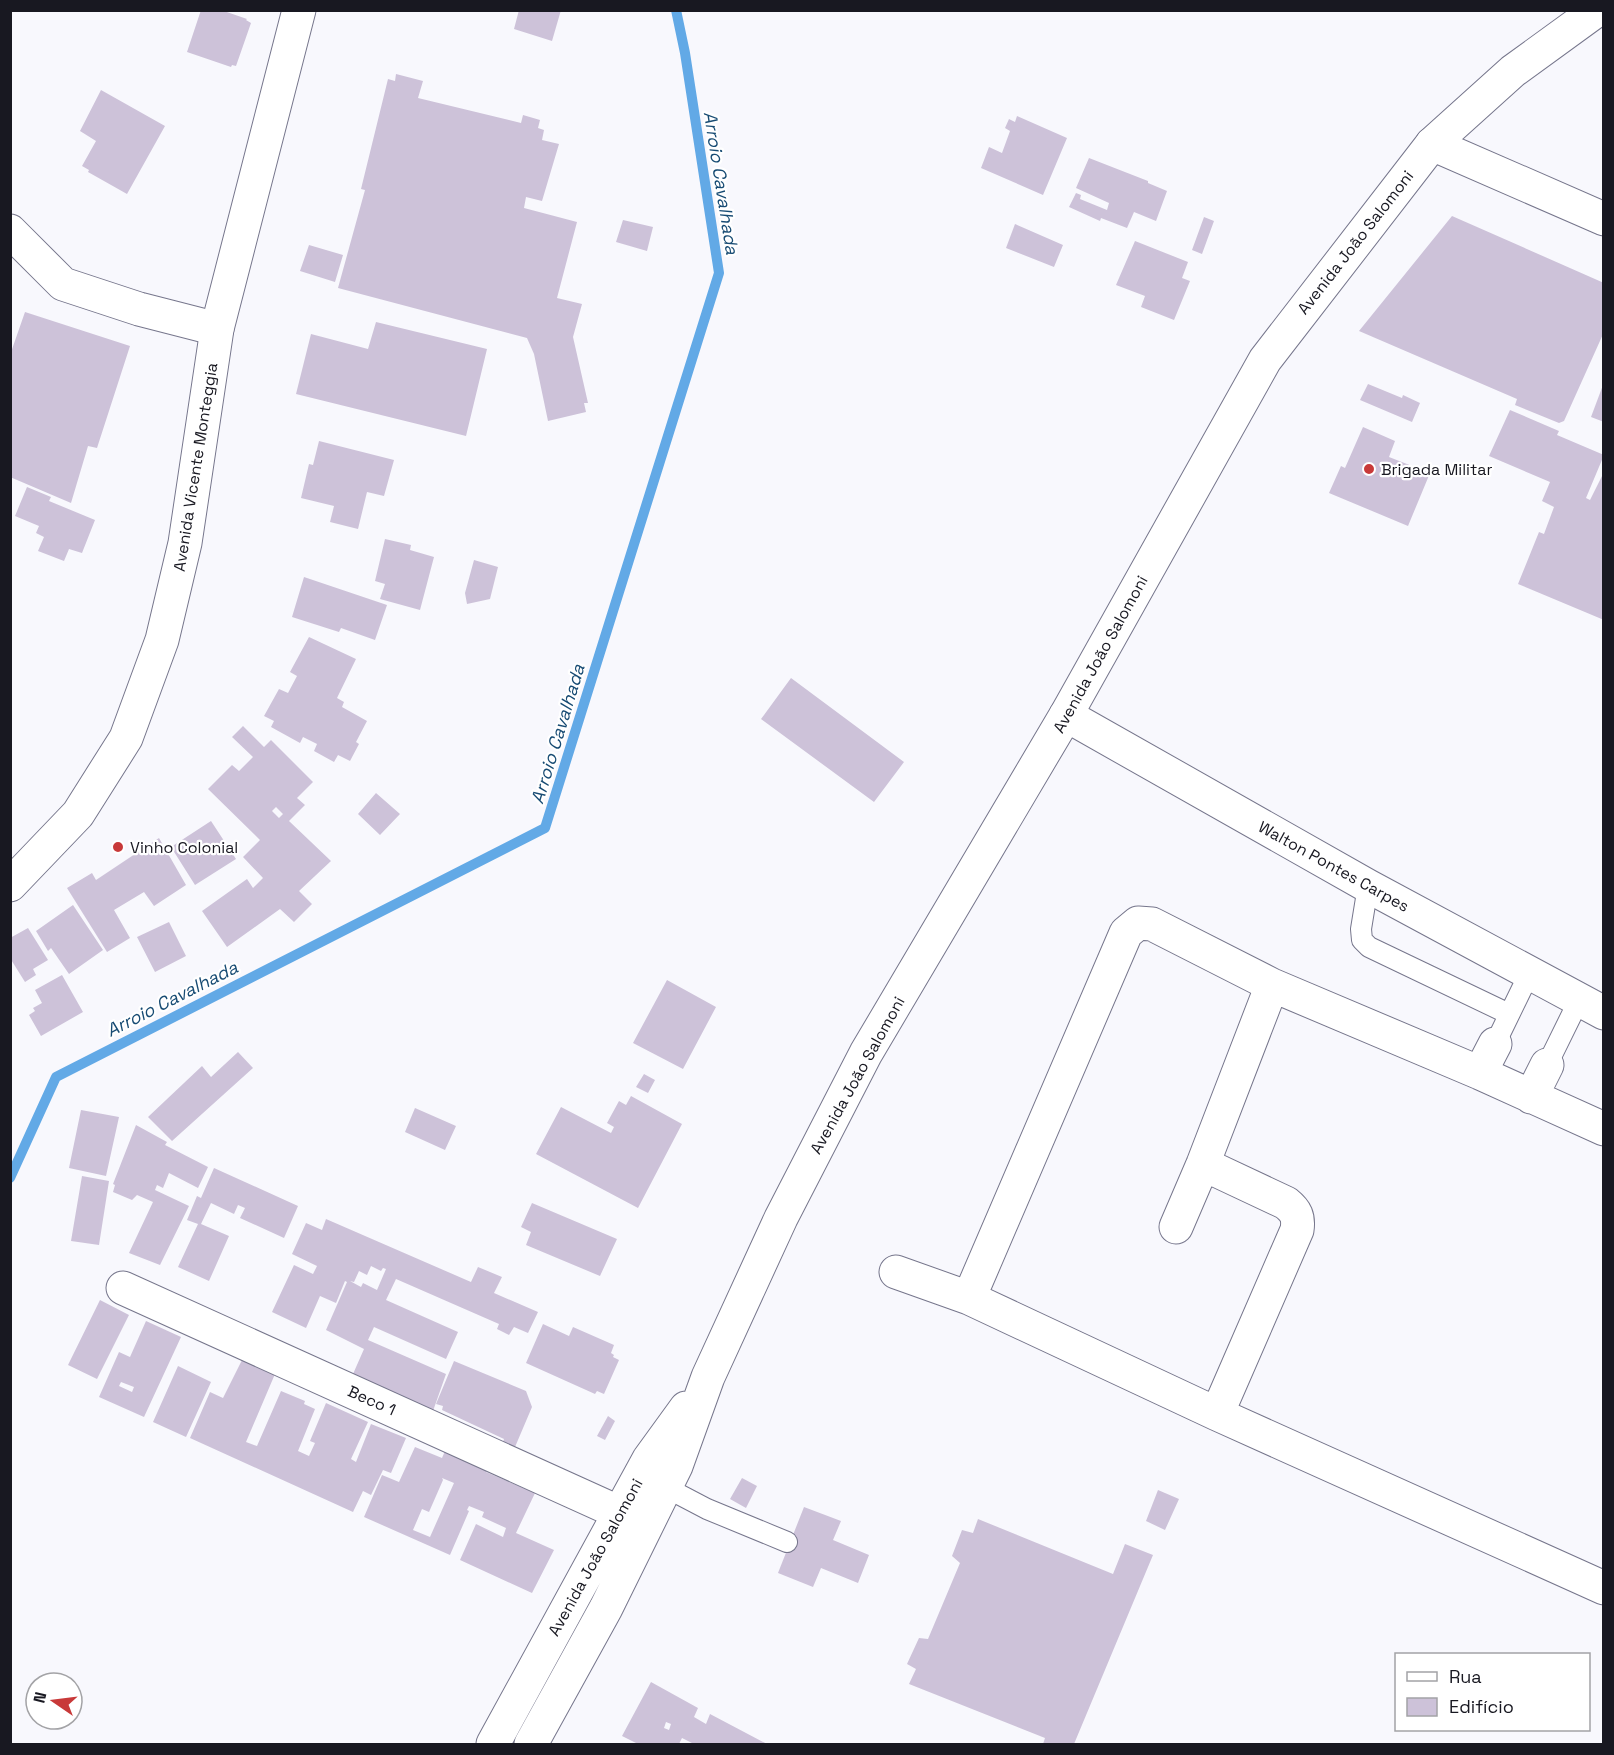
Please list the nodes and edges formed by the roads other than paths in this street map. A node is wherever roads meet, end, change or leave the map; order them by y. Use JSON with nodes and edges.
{"nodes":[{"id":1,"x":299,"y":10,"type":"edge"},
{"id":2,"x":1597,"y":10,"type":"edge"},
{"id":3,"x":1432,"y":144,"type":"junction"},
{"id":4,"x":1604,"y":219,"type":"edge"},
{"id":5,"x":10,"y":231,"type":"edge"},
{"id":6,"x":218,"y":329,"type":"junction"},
{"id":7,"x":1066,"y":715,"type":"junction"},
{"id":8,"x":10,"y":885,"type":"edge"},
{"id":9,"x":1368,"y":886,"type":"junction"},
{"id":10,"x":1529,"y":974,"type":"junction"},
{"id":11,"x":1272,"y":986,"type":"junction"},
{"id":12,"x":1591,"y":1007,"type":"edge"},
{"id":13,"x":1509,"y":1014,"type":"junction"},
{"id":14,"x":1495,"y":1044,"type":"joint"},
{"id":15,"x":1547,"y":1065,"type":"joint"},
{"id":16,"x":1479,"y":1072,"type":"junction"},
{"id":17,"x":1531,"y":1097,"type":"junction"},
{"id":18,"x":1604,"y":1129,"type":"edge"},
{"id":19,"x":1203,"y":1164,"type":"junction"},
{"id":20,"x":1176,"y":1227,"type":"dead end"},
{"id":21,"x":896,"y":1272,"type":"dead end"},
{"id":22,"x":123,"y":1288,"type":"dead end"},
{"id":23,"x":969,"y":1298,"type":"junction"},
{"id":24,"x":708,"y":1377,"type":"junction"},
{"id":25,"x":1217,"y":1414,"type":"junction"},
{"id":26,"x":666,"y":1486,"type":"junction"},
{"id":27,"x":620,"y":1513,"type":"junction"},
{"id":28,"x":787,"y":1542,"type":"dead end"},
{"id":29,"x":1600,"y":1576,"type":"edge"},
{"id":30,"x":493,"y":1744,"type":"edge"},
{"id":31,"x":531,"y":1744,"type":"edge"}],
"edges":[{"from":1,"to":6,"type":"street","name":"Avenida Vicente Monteggia"},
{"from":2,"to":3,"type":"street","name":"Avenida João Salomoni"},
{"from":3,"to":4,"type":"street"},
{"from":3,"to":7,"type":"street","name":"Avenida João Salomoni"},
{"from":5,"to":6,"type":"street"},
{"from":6,"to":8,"type":"street","name":"Avenida Vicente Monteggia"},
{"from":7,"to":9,"type":"street","name":"Walton Pontes Carpes"},
{"from":7,"to":24,"type":"street","name":"Avenida João Salomoni"},
{"from":9,"to":10,"type":"street","name":"Walton Pontes Carpes"},
{"from":9,"to":13,"type":"lane"},
{"from":10,"to":12,"type":"street","name":"Walton Pontes Carpes"},
{"from":10,"to":13,"type":"lane"},
{"from":11,"to":16,"type":"street"},
{"from":11,"to":19,"type":"street"},
{"from":11,"to":23,"type":"street"},
{"from":12,"to":15,"type":"lane"},
{"from":13,"to":14,"type":"lane"},
{"from":14,"to":16,"type":"street"},
{"from":15,"to":17,"type":"street"},
{"from":16,"to":17,"type":"street"},
{"from":17,"to":18,"type":"street"},
{"from":19,"to":20,"type":"street"},
{"from":19,"to":25,"type":"street"},
{"from":21,"to":23,"type":"street"},
{"from":22,"to":27,"type":"street","name":"Beco 1"},
{"from":23,"to":25,"type":"street"},
{"from":24,"to":26,"type":"street","name":"Avenida João Salomoni"},
{"from":24,"to":27,"type":"street","name":"Avenida João Salomoni"},
{"from":25,"to":29,"type":"street"},
{"from":26,"to":28,"type":"lane"},
{"from":26,"to":31,"type":"street","name":"Avenida João Salomoni"},
{"from":27,"to":30,"type":"street","name":"Avenida João Salomoni"}]}
